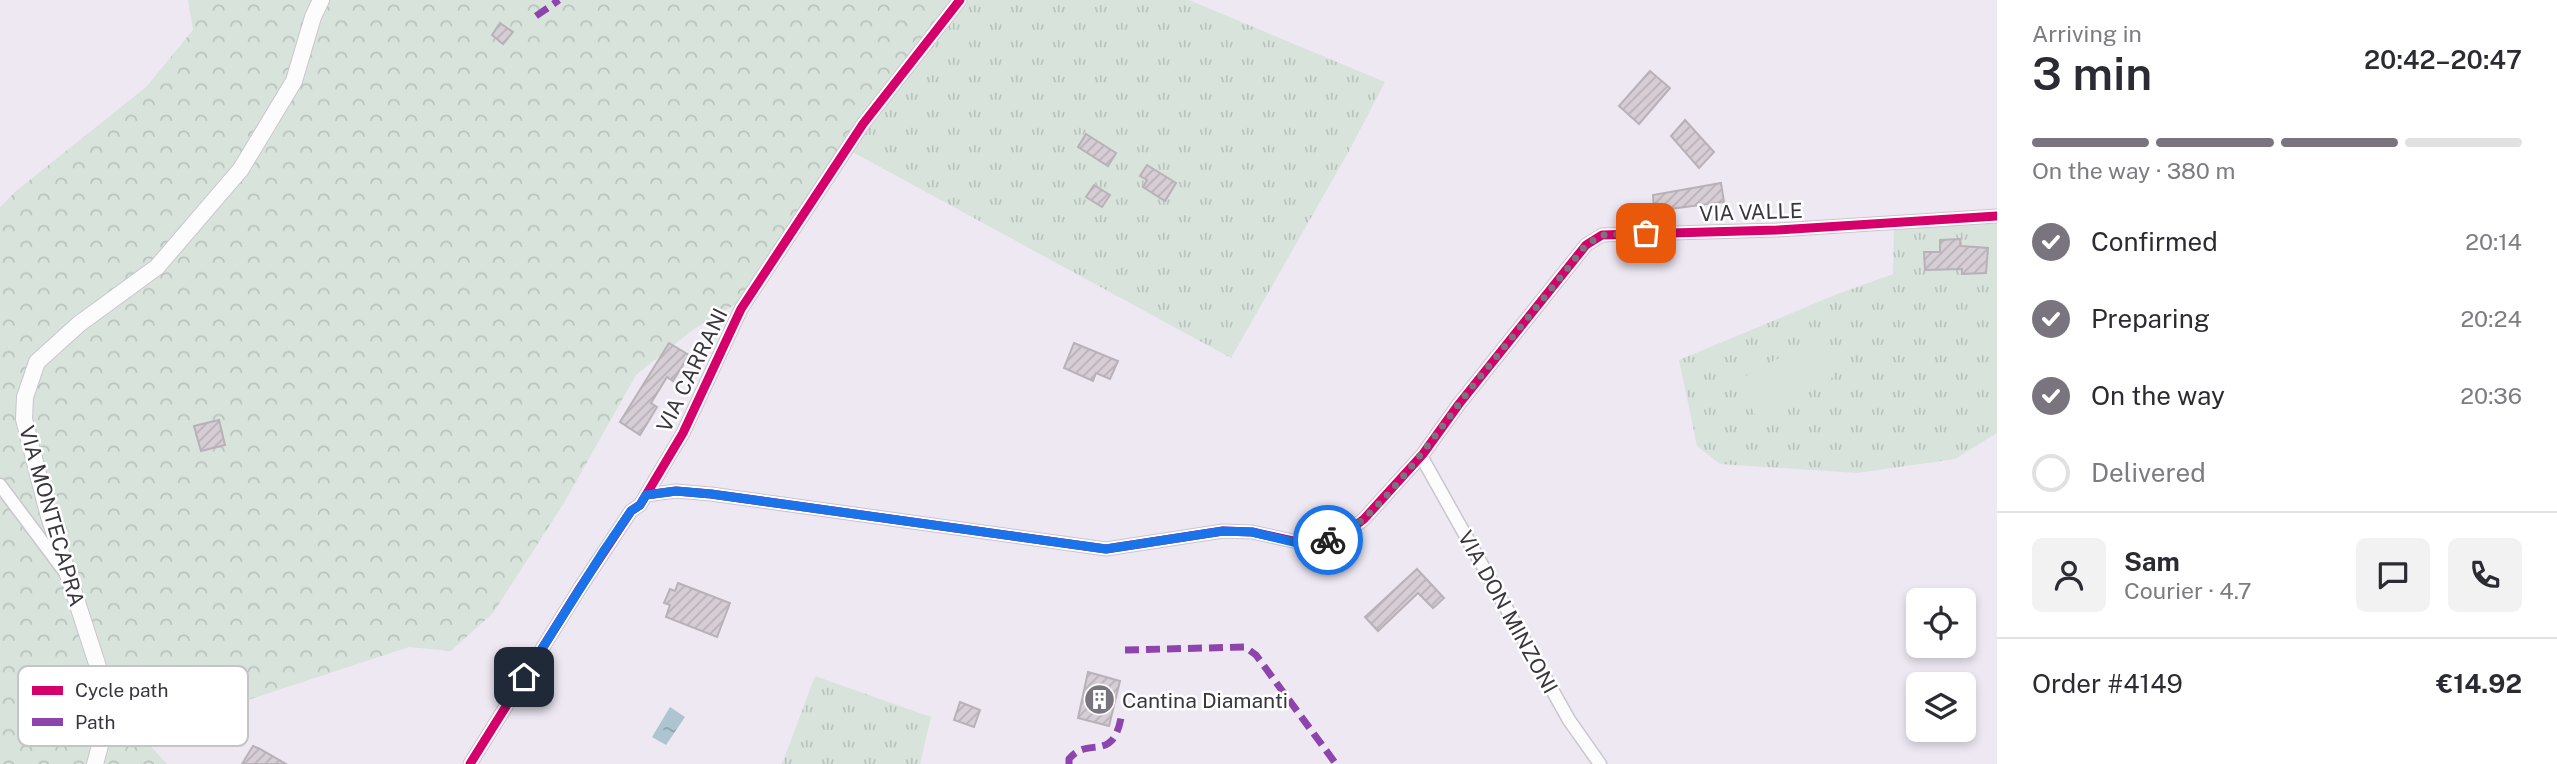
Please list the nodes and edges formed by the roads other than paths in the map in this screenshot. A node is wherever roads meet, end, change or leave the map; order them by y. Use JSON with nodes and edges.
{"nodes":[{"id":1,"x":321,"y":0,"type":"edge"},
{"id":2,"x":960,"y":0,"type":"edge"},
{"id":3,"x":1997,"y":216,"type":"edge"},
{"id":4,"x":1421,"y":456,"type":"junction"},
{"id":5,"x":0,"y":485,"type":"edge"},
{"id":6,"x":646,"y":495,"type":"junction"},
{"id":7,"x":69,"y":578,"type":"junction"},
{"id":8,"x":98,"y":666,"type":"edge"},
{"id":9,"x":470,"y":764,"type":"edge"},
{"id":10,"x":1600,"y":764,"type":"edge"}],
"edges":[{"from":1,"to":7,"type":"street","name":"VIA MONTECAPRA"},
{"from":2,"to":6,"type":"street","name":"VIA CARRANI"},
{"from":3,"to":4,"type":"street","name":"VIA VALLE"},
{"from":4,"to":6,"type":"street","name":"VIA VALLE"},
{"from":4,"to":10,"type":"street","name":"VIA DON MINZONI"},
{"from":5,"to":7,"type":"street"},
{"from":6,"to":9,"type":"street","name":"VIA CARRANI"},
{"from":7,"to":8,"type":"street","name":"VIA MONTECAPRA"}]}
